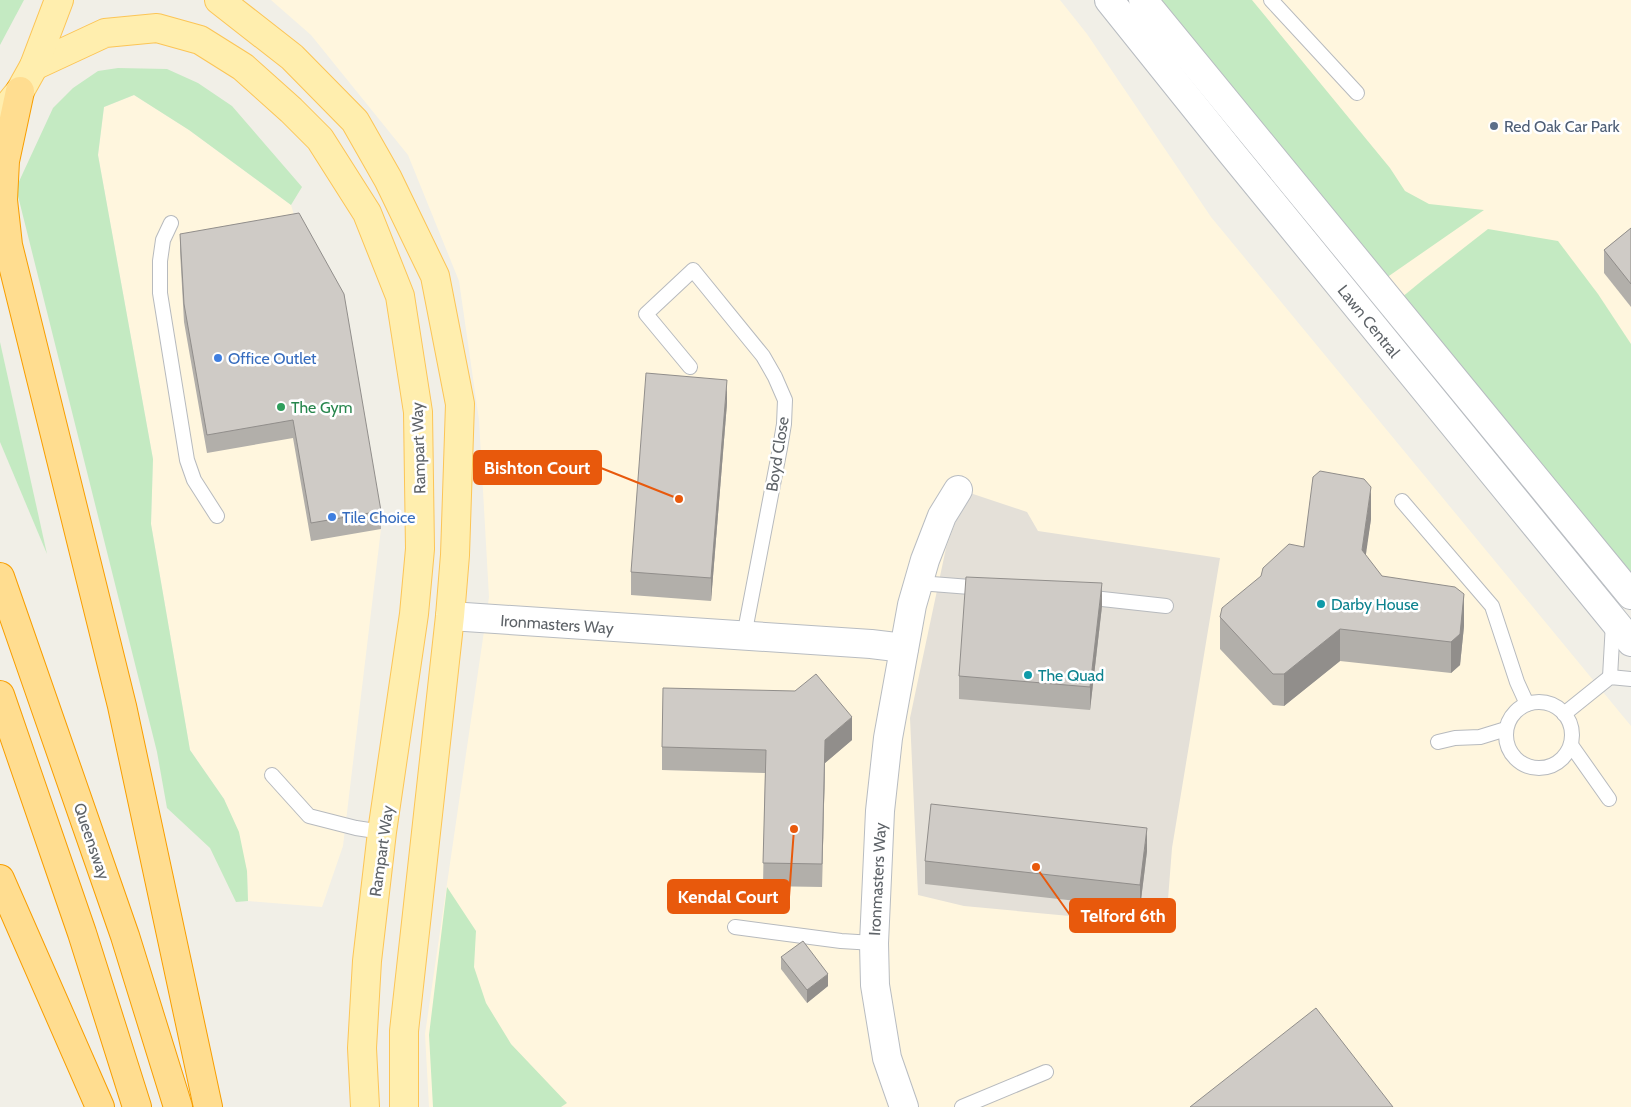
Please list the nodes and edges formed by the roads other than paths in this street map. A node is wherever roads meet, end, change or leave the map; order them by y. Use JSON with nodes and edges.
{"nodes":[{"id":1,"x":59,"y":0,"type":"edge"},
{"id":2,"x":219,"y":0,"type":"edge"},
{"id":3,"x":1109,"y":0,"type":"edge"},
{"id":4,"x":1142,"y":0,"type":"edge"},
{"id":5,"x":1271,"y":0,"type":"edge"},
{"id":6,"x":1280,"y":0,"type":"edge"},
{"id":7,"x":1298,"y":28,"type":"junction"},
{"id":8,"x":34,"y":66,"type":"junction"},
{"id":9,"x":20,"y":91,"type":"junction"},
{"id":10,"x":1358,"y":93,"type":"dead end"},
{"id":11,"x":0,"y":116,"type":"edge"},
{"id":12,"x":171,"y":223,"type":"dead end"},
{"id":13,"x":690,"y":367,"type":"dead end"},
{"id":14,"x":958,"y":490,"type":"dead end"},
{"id":15,"x":1402,"y":501,"type":"dead end"},
{"id":16,"x":217,"y":516,"type":"dead end"},
{"id":17,"x":0,"y":577,"type":"edge"},
{"id":18,"x":919,"y":583,"type":"junction"},
{"id":19,"x":998,"y":590,"type":"edge"},
{"id":20,"x":1631,"y":595,"type":"edge"},
{"id":21,"x":1074,"y":596,"type":"edge"},
{"id":22,"x":1166,"y":606,"type":"dead end"},
{"id":23,"x":450,"y":616,"type":"junction"},
{"id":24,"x":1613,"y":620,"type":"junction"},
{"id":25,"x":744,"y":636,"type":"junction"},
{"id":26,"x":1631,"y":642,"type":"edge"},
{"id":27,"x":904,"y":648,"type":"junction"},
{"id":28,"x":1610,"y":677,"type":"junction"},
{"id":29,"x":1631,"y":680,"type":"edge"},
{"id":30,"x":0,"y":696,"type":"edge"},
{"id":31,"x":1527,"y":704,"type":"junction"},
{"id":32,"x":1564,"y":714,"type":"junction"},
{"id":33,"x":1506,"y":729,"type":"junction"},
{"id":34,"x":1438,"y":742,"type":"dead end"},
{"id":35,"x":1571,"y":745,"type":"junction"},
{"id":36,"x":272,"y":775,"type":"dead end"},
{"id":37,"x":1609,"y":799,"type":"dead end"},
{"id":38,"x":382,"y":832,"type":"junction"},
{"id":39,"x":0,"y":879,"type":"edge"},
{"id":40,"x":735,"y":927,"type":"dead end"},
{"id":41,"x":874,"y":943,"type":"junction"},
{"id":42,"x":1046,"y":1072,"type":"dead end"},
{"id":43,"x":100,"y":1107,"type":"edge"},
{"id":44,"x":137,"y":1107,"type":"edge"},
{"id":45,"x":178,"y":1107,"type":"edge"},
{"id":46,"x":208,"y":1107,"type":"edge"},
{"id":47,"x":365,"y":1107,"type":"edge"},
{"id":48,"x":404,"y":1107,"type":"edge"},
{"id":49,"x":904,"y":1107,"type":"edge"},
{"id":50,"x":962,"y":1107,"type":"edge"}],
"edges":[{"from":1,"to":8,"type":"main road"},
{"from":2,"to":23,"type":"main road"},
{"from":3,"to":24,"type":"street","name":"Lawn Central"},
{"from":4,"to":20,"type":"street","name":"Lawn Central"},
{"from":5,"to":7,"type":"lane"},
{"from":6,"to":7,"type":"lane"},
{"from":7,"to":10,"type":"lane"},
{"from":8,"to":9,"type":"main road"},
{"from":8,"to":38,"type":"main road","name":"Rampart Way"},
{"from":9,"to":11,"type":"main road"},
{"from":9,"to":46,"type":"highway"},
{"from":12,"to":16,"type":"lane"},
{"from":13,"to":25,"type":"lane","name":"Boyd Close"},
{"from":14,"to":18,"type":"street","name":"Ironmasters Way"},
{"from":15,"to":31,"type":"lane"},
{"from":17,"to":45,"type":"highway","name":"Queensway"},
{"from":18,"to":19,"type":"lane"},
{"from":18,"to":27,"type":"street","name":"Ironmasters Way"},
{"from":21,"to":22,"type":"lane"},
{"from":23,"to":25,"type":"street","name":"Ironmasters Way"},
{"from":23,"to":48,"type":"main road"},
{"from":24,"to":26,"type":"street","name":"Lawn Central"},
{"from":24,"to":28,"type":"lane"},
{"from":25,"to":27,"type":"street","name":"Ironmasters Way"},
{"from":27,"to":41,"type":"street","name":"Ironmasters Way"},
{"from":28,"to":29,"type":"lane"},
{"from":28,"to":32,"type":"lane"},
{"from":30,"to":44,"type":"highway"},
{"from":31,"to":32,"type":"lane"},
{"from":31,"to":33,"type":"lane"},
{"from":32,"to":35,"type":"lane"},
{"from":33,"to":34,"type":"lane"},
{"from":33,"to":35,"type":"lane"},
{"from":35,"to":37,"type":"lane"},
{"from":36,"to":38,"type":"lane"},
{"from":38,"to":47,"type":"main road","name":"Rampart Way"},
{"from":39,"to":43,"type":"highway"},
{"from":40,"to":41,"type":"lane"},
{"from":41,"to":49,"type":"street","name":"Ironmasters Way"},
{"from":42,"to":50,"type":"lane"}]}
